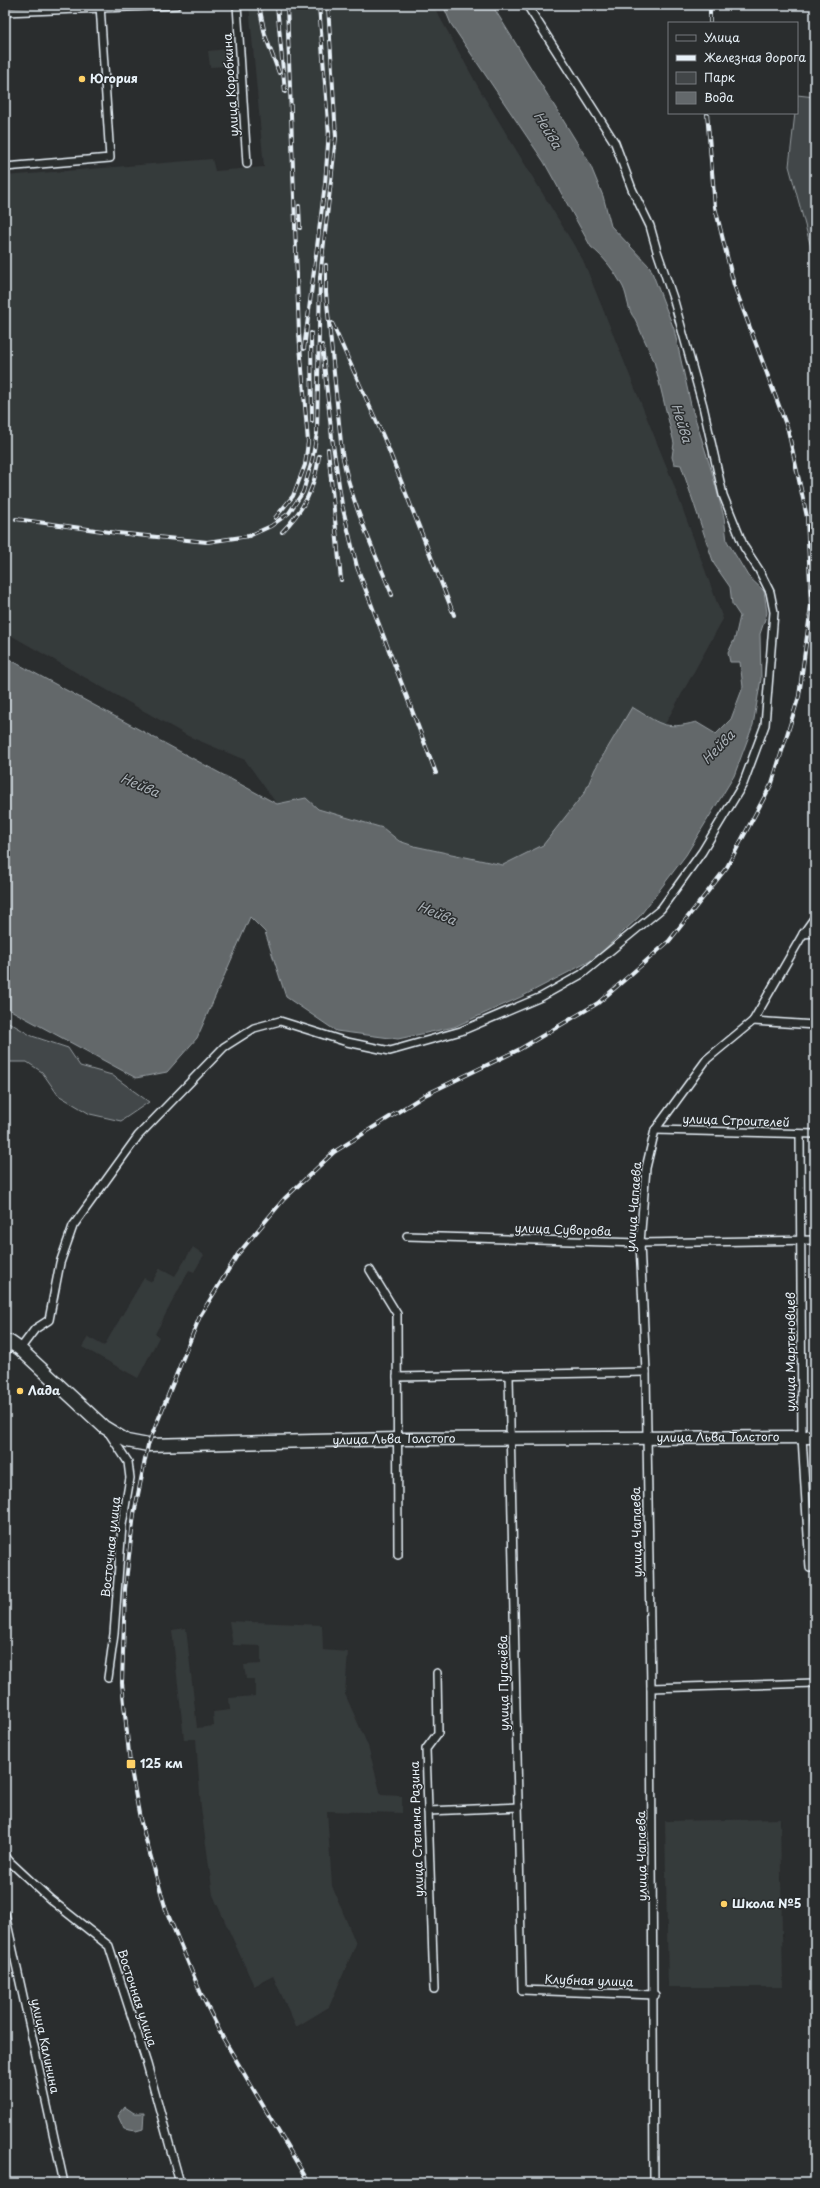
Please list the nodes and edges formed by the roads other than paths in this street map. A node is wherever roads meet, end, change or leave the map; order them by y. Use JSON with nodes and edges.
{"nodes":[{"id":1,"x":177,"y":5,"type":"edge"},
{"id":2,"x":237,"y":5,"type":"edge"},
{"id":3,"x":527,"y":5,"type":"edge"},
{"id":4,"x":100,"y":6,"type":"edge"},
{"id":5,"x":5,"y":12,"type":"edge"},
{"id":6,"x":247,"y":164,"type":"dead end"},
{"id":7,"x":5,"y":167,"type":"edge"},
{"id":8,"x":815,"y":917,"type":"edge"},
{"id":9,"x":815,"y":932,"type":"edge"},
{"id":10,"x":803,"y":934,"type":"junction"},
{"id":11,"x":753,"y":1021,"type":"junction"},
{"id":12,"x":815,"y":1025,"type":"edge"},
{"id":13,"x":655,"y":1130,"type":"junction"},
{"id":14,"x":800,"y":1134,"type":"junction"},
{"id":15,"x":815,"y":1134,"type":"edge"},
{"id":16,"x":407,"y":1236,"type":"dead end"},
{"id":17,"x":802,"y":1240,"type":"junction"},
{"id":18,"x":815,"y":1240,"type":"edge"},
{"id":19,"x":640,"y":1243,"type":"junction"},
{"id":20,"x":370,"y":1270,"type":"dead end"},
{"id":21,"x":12,"y":1347,"type":"edge"},
{"id":22,"x":646,"y":1372,"type":"junction"},
{"id":23,"x":509,"y":1376,"type":"junction"},
{"id":24,"x":397,"y":1377,"type":"junction"},
{"id":25,"x":104,"y":1427,"type":"junction"},
{"id":26,"x":646,"y":1437,"type":"junction"},
{"id":27,"x":802,"y":1437,"type":"junction"},
{"id":28,"x":815,"y":1437,"type":"edge"},
{"id":29,"x":397,"y":1439,"type":"junction"},
{"id":30,"x":511,"y":1439,"type":"junction"},
{"id":31,"x":398,"y":1555,"type":"dead end"},
{"id":32,"x":810,"y":1568,"type":"dead end"},
{"id":33,"x":437,"y":1673,"type":"dead end"},
{"id":34,"x":108,"y":1678,"type":"dead end"},
{"id":35,"x":815,"y":1683,"type":"edge"},
{"id":36,"x":651,"y":1688,"type":"junction"},
{"id":37,"x":518,"y":1807,"type":"junction"},
{"id":38,"x":428,"y":1812,"type":"junction"},
{"id":39,"x":5,"y":1855,"type":"edge"},
{"id":40,"x":9,"y":1861,"type":"junction"},
{"id":41,"x":5,"y":1869,"type":"edge"},
{"id":42,"x":5,"y":1914,"type":"edge"},
{"id":43,"x":434,"y":1989,"type":"dead end"},
{"id":44,"x":522,"y":1990,"type":"joint"},
{"id":45,"x":654,"y":1995,"type":"junction"},
{"id":46,"x":64,"y":2183,"type":"edge"},
{"id":47,"x":180,"y":2183,"type":"edge"},
{"id":48,"x":654,"y":2183,"type":"edge"}],
"edges":[{"from":1,"to":4,"type":"street"},
{"from":2,"to":6,"type":"street","name":"улица Коробкина"},
{"from":3,"to":21,"type":"street"},
{"from":4,"to":5,"type":"street"},
{"from":4,"to":7,"type":"street"},
{"from":8,"to":10,"type":"street","name":"улица Чапаева"},
{"from":9,"to":10,"type":"street"},
{"from":10,"to":11,"type":"street","name":"улица Чапаева"},
{"from":11,"to":12,"type":"street"},
{"from":11,"to":13,"type":"street","name":"улица Чапаева"},
{"from":13,"to":14,"type":"street","name":"улица Строителей"},
{"from":13,"to":19,"type":"street","name":"улица Чапаева"},
{"from":14,"to":15,"type":"street","name":"улица Строителей"},
{"from":14,"to":17,"type":"street","name":"улица Мартеновцев"},
{"from":16,"to":19,"type":"street","name":"улица Суворова"},
{"from":17,"to":18,"type":"street","name":"улица Суворова"},
{"from":17,"to":19,"type":"street","name":"улица Суворова"},
{"from":17,"to":27,"type":"street","name":"улица Мартеновцев"},
{"from":19,"to":22,"type":"street","name":"улица Чапаева"},
{"from":20,"to":24,"type":"street"},
{"from":21,"to":25,"type":"main road","name":"улица Льва Толстого"},
{"from":22,"to":23,"type":"street"},
{"from":22,"to":26,"type":"street","name":"улица Чапаева"},
{"from":23,"to":24,"type":"street"},
{"from":23,"to":30,"type":"street","name":"улица Пугачёва"},
{"from":24,"to":29,"type":"street"},
{"from":25,"to":29,"type":"main road","name":"улица Льва Толстого"},
{"from":25,"to":34,"type":"street","name":"Восточная улица"},
{"from":26,"to":27,"type":"main road","name":"улица Льва Толстого"},
{"from":26,"to":30,"type":"main road","name":"улица Льва Толстого"},
{"from":26,"to":36,"type":"street","name":"улица Чапаева"},
{"from":27,"to":28,"type":"main road","name":"улица Льва Толстого"},
{"from":27,"to":32,"type":"street","name":"улица Мартеновцев"},
{"from":29,"to":30,"type":"main road","name":"улица Льва Толстого"},
{"from":29,"to":31,"type":"street"},
{"from":30,"to":37,"type":"street","name":"улица Пугачёва"},
{"from":33,"to":38,"type":"street","name":"улица Степана Разина"},
{"from":35,"to":36,"type":"street"},
{"from":36,"to":45,"type":"street","name":"улица Чапаева"},
{"from":37,"to":38,"type":"street"},
{"from":37,"to":44,"type":"street","name":"улица Пугачёва"},
{"from":38,"to":43,"type":"street","name":"улица Степана Разина"},
{"from":39,"to":40,"type":"street","name":"Восточная улица"},
{"from":40,"to":41,"type":"street"},
{"from":40,"to":47,"type":"street","name":"Восточная улица"},
{"from":42,"to":46,"type":"street","name":"улица Калинина"},
{"from":44,"to":45,"type":"street","name":"Клубная улица"},
{"from":45,"to":48,"type":"street","name":"улица Чапаева"}]}
